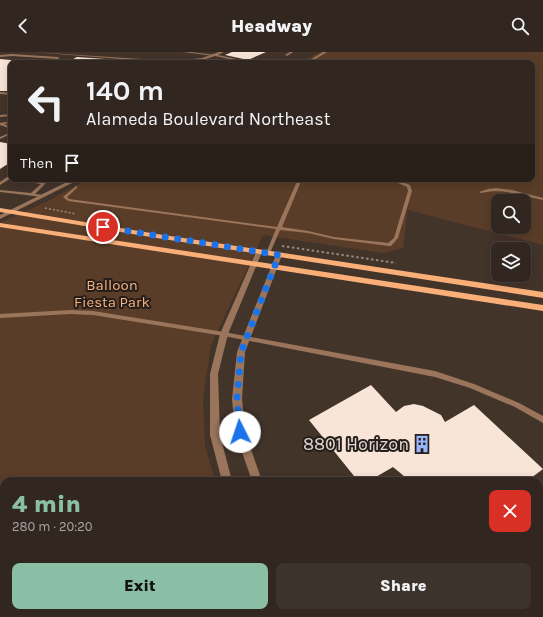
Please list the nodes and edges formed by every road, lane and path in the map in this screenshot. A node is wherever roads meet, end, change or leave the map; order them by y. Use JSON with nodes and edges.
{"nodes":[{"id":1,"x":34,"y":52,"type":"edge"},
{"id":2,"x":184,"y":52,"type":"edge"},
{"id":3,"x":222,"y":52,"type":"edge"},
{"id":4,"x":292,"y":52,"type":"edge"},
{"id":5,"x":325,"y":52,"type":"edge"},
{"id":6,"x":214,"y":55,"type":"junction"},
{"id":7,"x":286,"y":55,"type":"dead end"},
{"id":8,"x":0,"y":56,"type":"edge"},
{"id":9,"x":58,"y":58,"type":"dead end"},
{"id":10,"x":126,"y":59,"type":"joint"},
{"id":11,"x":140,"y":60,"type":"edge"},
{"id":12,"x":198,"y":60,"type":"edge"},
{"id":13,"x":238,"y":60,"type":"edge"},
{"id":14,"x":312,"y":60,"type":"edge"},
{"id":15,"x":37,"y":182,"type":"edge"},
{"id":16,"x":71,"y":182,"type":"edge"},
{"id":17,"x":299,"y":182,"type":"edge"},
{"id":18,"x":399,"y":182,"type":"edge"},
{"id":19,"x":76,"y":187,"type":"dead end"},
{"id":20,"x":0,"y":191,"type":"edge"},
{"id":21,"x":481,"y":192,"type":"dead end"},
{"id":22,"x":32,"y":195,"type":"junction"},
{"id":23,"x":43,"y":196,"type":"junction"},
{"id":24,"x":543,"y":199,"type":"edge"},
{"id":25,"x":0,"y":210,"type":"edge"},
{"id":26,"x":11,"y":212,"type":"junction"},
{"id":27,"x":0,"y":217,"type":"edge"},
{"id":28,"x":0,"y":225,"type":"edge"},
{"id":29,"x":278,"y":229,"type":"junction"},
{"id":30,"x":264,"y":252,"type":"junction"},
{"id":31,"x":279,"y":255,"type":"junction"},
{"id":32,"x":254,"y":264,"type":"junction"},
{"id":33,"x":274,"y":267,"type":"junction"},
{"id":34,"x":543,"y":295,"type":"edge"},
{"id":35,"x":543,"y":308,"type":"edge"},
{"id":36,"x":0,"y":316,"type":"edge"},
{"id":37,"x":224,"y":334,"type":"junction"},
{"id":38,"x":245,"y":338,"type":"junction"},
{"id":39,"x":543,"y":420,"type":"edge"},
{"id":40,"x":226,"y":477,"type":"edge"},
{"id":41,"x":256,"y":477,"type":"edge"}],
"edges":[{"from":1,"to":10,"type":"street"},
{"from":2,"to":6,"type":"lane"},
{"from":3,"to":6,"type":"street"},
{"from":4,"to":7,"type":"lane"},
{"from":5,"to":14,"type":"street"},
{"from":6,"to":12,"type":"street"},
{"from":6,"to":13,"type":"street"},
{"from":8,"to":9,"type":"lane"},
{"from":10,"to":11,"type":"street"},
{"from":15,"to":22,"type":"lane"},
{"from":16,"to":23,"type":"street"},
{"from":17,"to":29,"type":"lane"},
{"from":18,"to":29,"type":"lane"},
{"from":19,"to":29,"type":"lane"},
{"from":20,"to":22,"type":"lane"},
{"from":21,"to":24,"type":"lane"},
{"from":22,"to":23,"type":"lane"},
{"from":23,"to":26,"type":"street"},
{"from":25,"to":26,"type":"main road"},
{"from":26,"to":27,"type":"street"},
{"from":26,"to":30,"type":"main road"},
{"from":28,"to":32,"type":"main road"},
{"from":29,"to":30,"type":"lane"},
{"from":30,"to":31,"type":"main road"},
{"from":30,"to":32,"type":"street"},
{"from":31,"to":33,"type":"street"},
{"from":31,"to":34,"type":"main road"},
{"from":32,"to":33,"type":"main road"},
{"from":32,"to":37,"type":"street"},
{"from":33,"to":35,"type":"main road"},
{"from":33,"to":38,"type":"street"},
{"from":36,"to":37,"type":"lane"},
{"from":37,"to":38,"type":"lane"},
{"from":37,"to":40,"type":"street"},
{"from":38,"to":39,"type":"lane"},
{"from":38,"to":41,"type":"street"}]}
